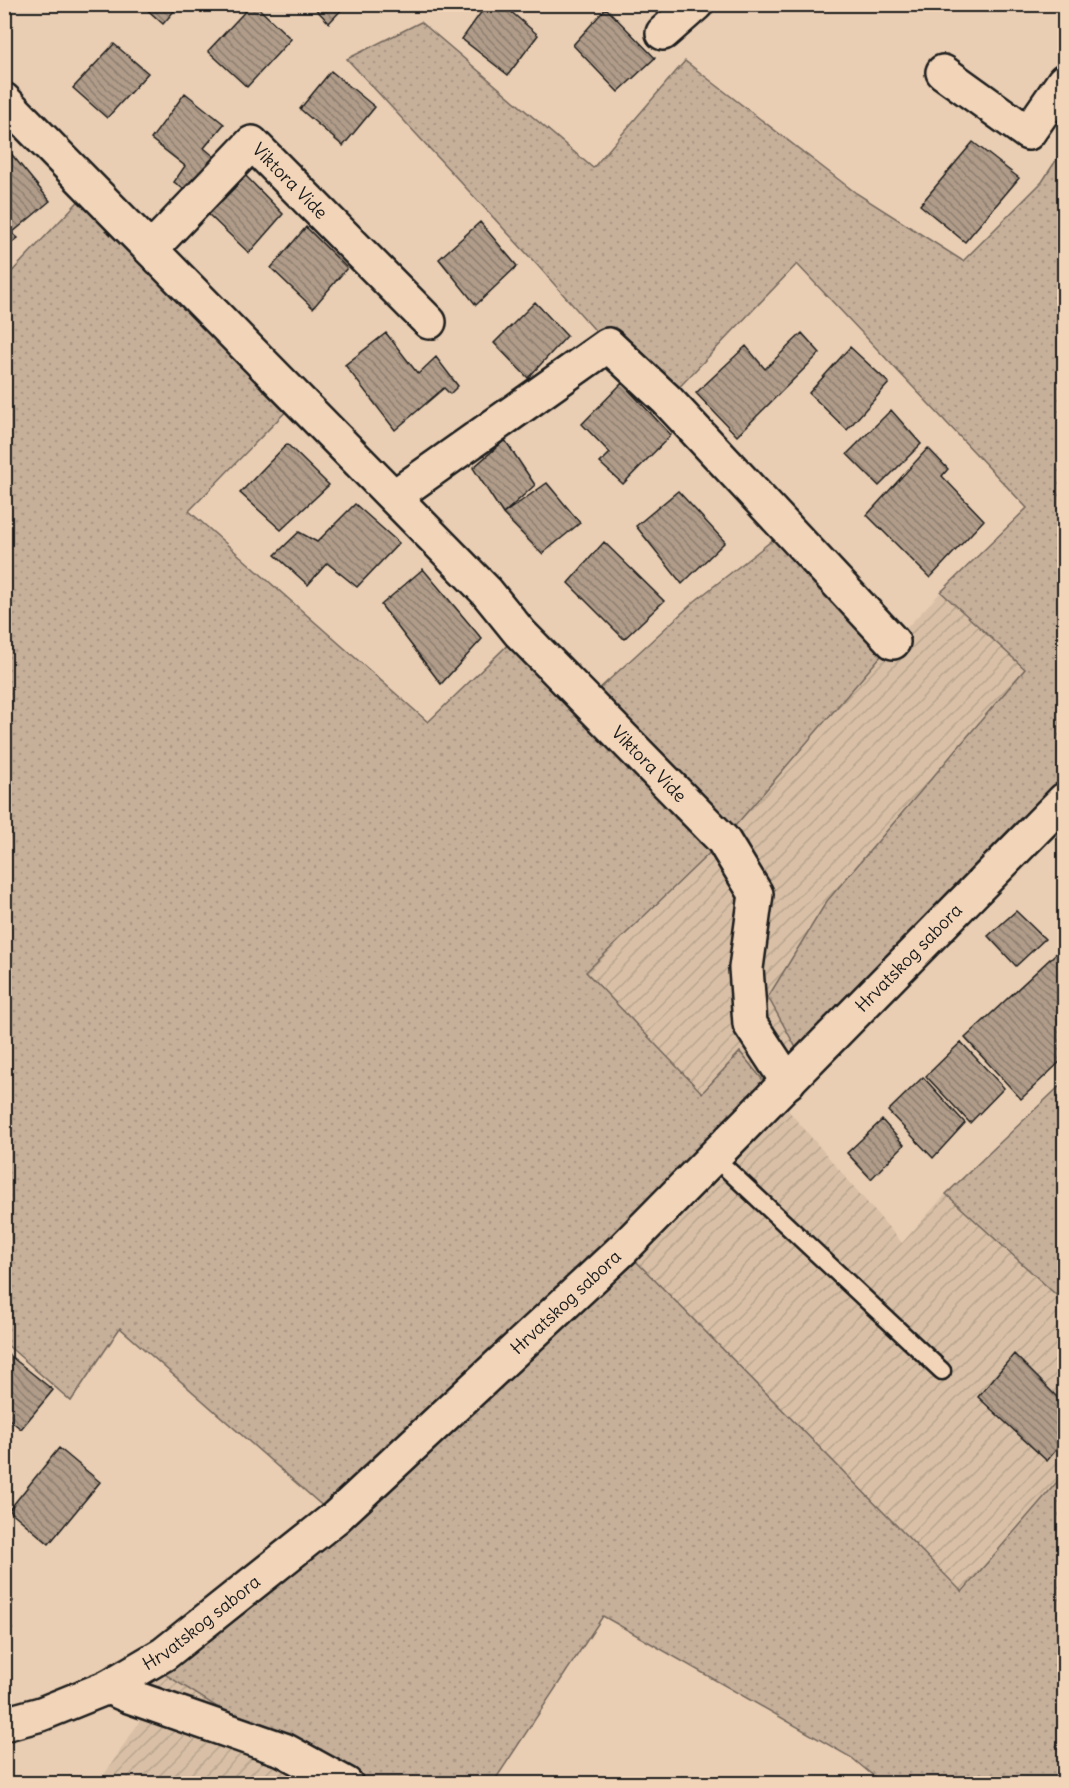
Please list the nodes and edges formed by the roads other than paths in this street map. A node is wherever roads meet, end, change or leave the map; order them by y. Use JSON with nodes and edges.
{"nodes":[{"id":1,"x":696,"y":4,"type":"edge"},
{"id":2,"x":663,"y":33,"type":"dead end"},
{"id":3,"x":943,"y":72,"type":"dead end"},
{"id":4,"x":1065,"y":81,"type":"edge"},
{"id":5,"x":4,"y":100,"type":"edge"},
{"id":6,"x":151,"y":249,"type":"junction"},
{"id":7,"x":429,"y":322,"type":"dead end"},
{"id":8,"x":394,"y":496,"type":"junction"},
{"id":9,"x":892,"y":642,"type":"dead end"},
{"id":10,"x":1065,"y":800,"type":"edge"},
{"id":11,"x":788,"y":1082,"type":"junction"},
{"id":12,"x":714,"y":1157,"type":"junction"},
{"id":13,"x":942,"y":1371,"type":"dead end"},
{"id":14,"x":108,"y":1687,"type":"junction"},
{"id":15,"x":4,"y":1724,"type":"edge"},
{"id":16,"x":346,"y":1784,"type":"edge"}],
"edges":[{"from":1,"to":2,"type":"street"},
{"from":3,"to":4,"type":"street"},
{"from":5,"to":6,"type":"street","name":"Viktora Vide"},
{"from":6,"to":7,"type":"street","name":"Viktora Vide"},
{"from":6,"to":8,"type":"street","name":"Viktora Vide"},
{"from":8,"to":9,"type":"street"},
{"from":8,"to":11,"type":"street","name":"Viktora Vide"},
{"from":10,"to":11,"type":"street","name":"Hrvatskog sabora"},
{"from":11,"to":12,"type":"street","name":"Hrvatskog sabora"},
{"from":12,"to":13,"type":"lane"},
{"from":12,"to":14,"type":"street","name":"Hrvatskog sabora"},
{"from":14,"to":15,"type":"street","name":"Hrvatskog sabora"},
{"from":14,"to":16,"type":"street"}]}
